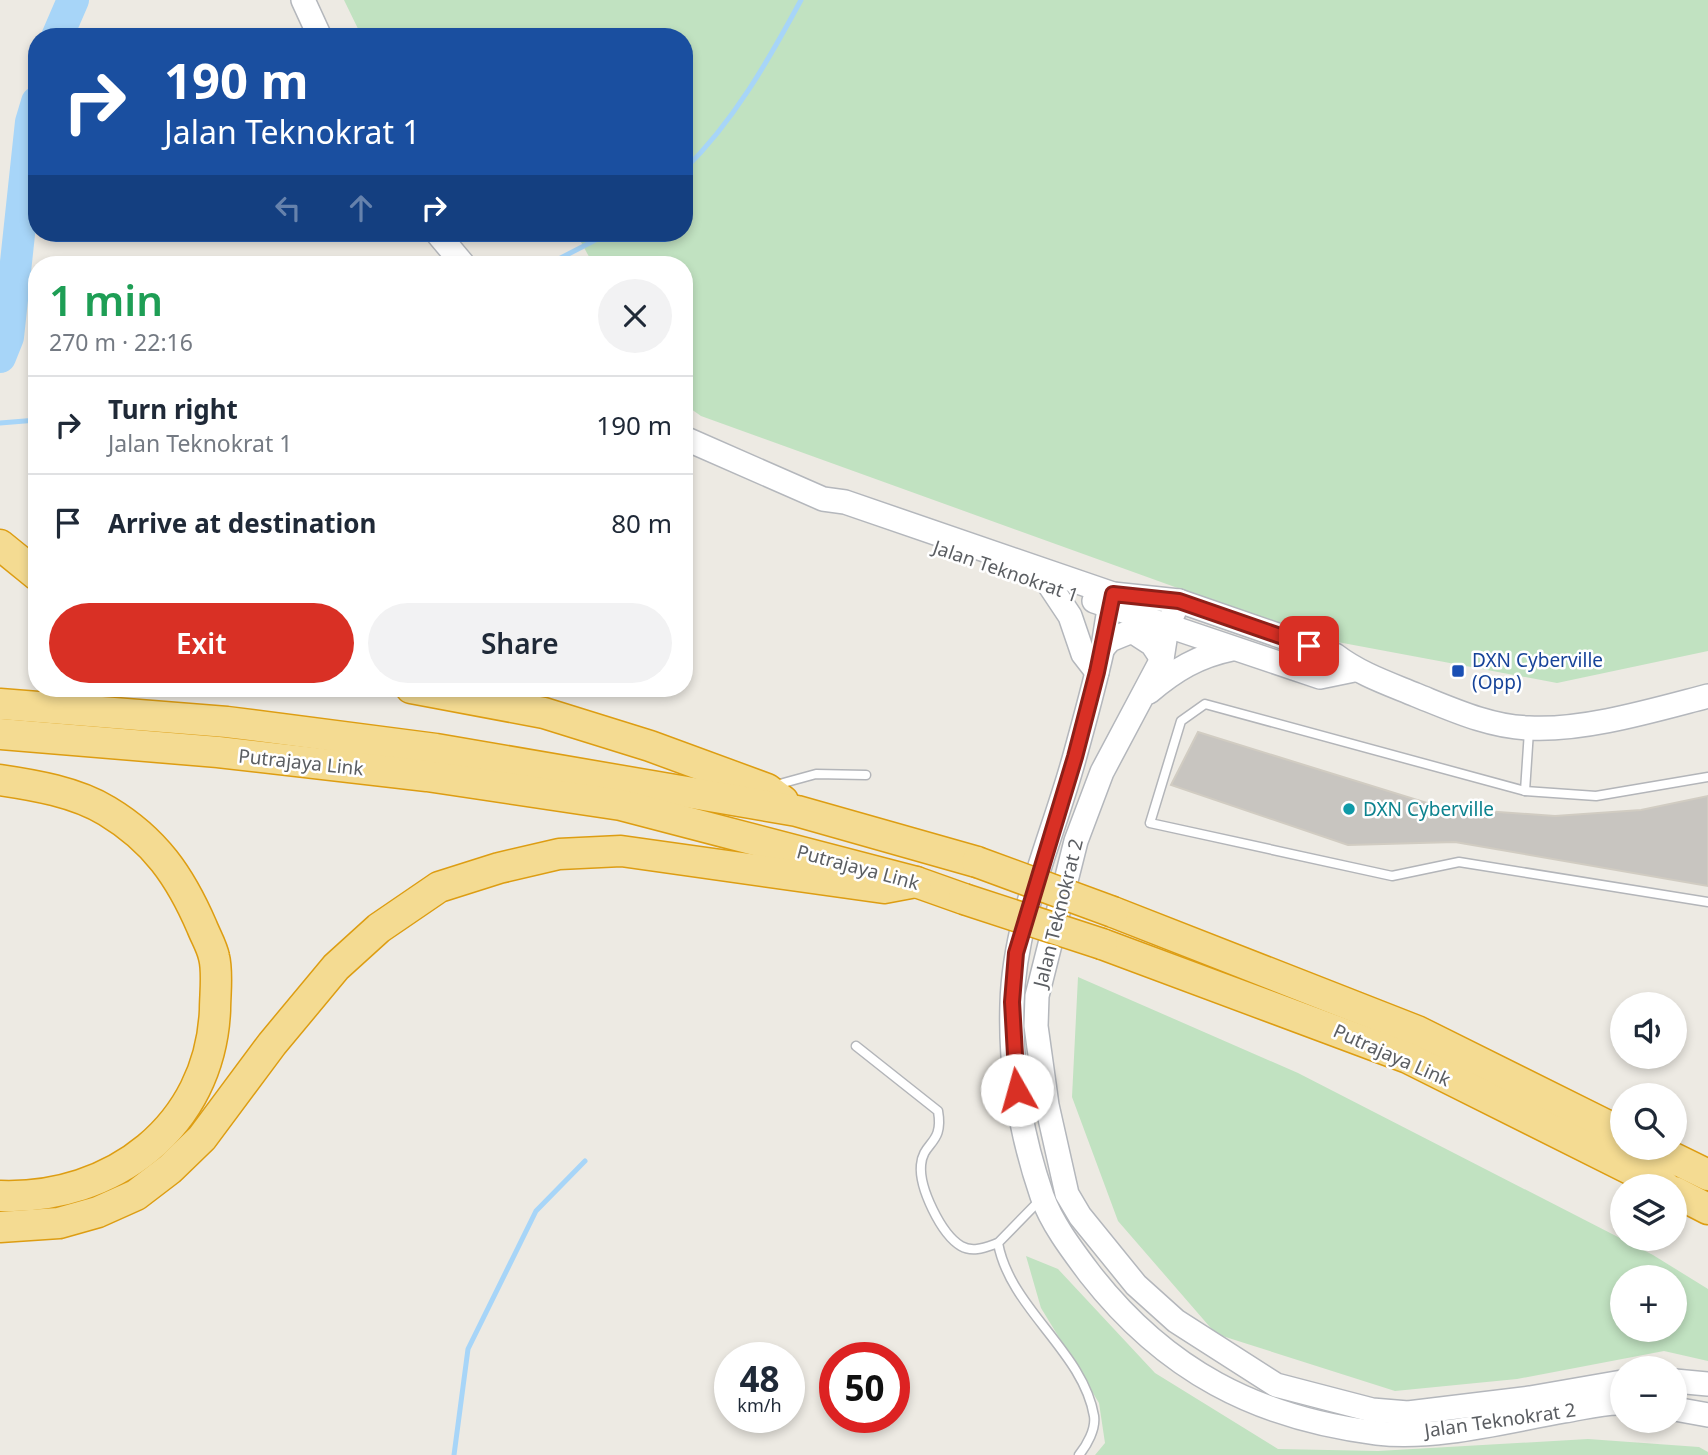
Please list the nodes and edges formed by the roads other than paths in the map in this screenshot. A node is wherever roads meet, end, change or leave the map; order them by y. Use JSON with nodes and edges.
{"nodes":[{"id":1,"x":303,"y":0,"type":"edge"},
{"id":2,"x":316,"y":28,"type":"edge"},
{"id":3,"x":445,"y":242,"type":"edge"},
{"id":4,"x":456,"y":256,"type":"edge"},
{"id":5,"x":693,"y":442,"type":"edge"},
{"id":6,"x":823,"y":499,"type":"junction"},
{"id":7,"x":0,"y":545,"type":"edge"},
{"id":8,"x":28,"y":568,"type":"edge"},
{"id":9,"x":1050,"y":586,"type":"junction"},
{"id":10,"x":1111,"y":600,"type":"junction"},
{"id":11,"x":1179,"y":601,"type":"junction"},
{"id":12,"x":1167,"y":627,"type":"junction"},
{"id":13,"x":1102,"y":649,"type":"junction"},
{"id":14,"x":1232,"y":649,"type":"junction"},
{"id":15,"x":1162,"y":659,"type":"junction"},
{"id":16,"x":1354,"y":670,"type":"junction"},
{"id":17,"x":1097,"y":672,"type":"junction"},
{"id":18,"x":1708,"y":696,"type":"edge"},
{"id":19,"x":459,"y":697,"type":"edge"},
{"id":20,"x":1138,"y":703,"type":"junction"},
{"id":21,"x":0,"y":704,"type":"edge"},
{"id":22,"x":1529,"y":728,"type":"junction"},
{"id":23,"x":0,"y":734,"type":"edge"},
{"id":24,"x":866,"y":775,"type":"dead end"},
{"id":25,"x":1708,"y":777,"type":"edge"},
{"id":26,"x":0,"y":780,"type":"edge"},
{"id":27,"x":767,"y":789,"type":"junction"},
{"id":28,"x":1525,"y":791,"type":"junction"},
{"id":29,"x":797,"y":811,"type":"junction"},
{"id":30,"x":916,"y":883,"type":"junction"},
{"id":31,"x":1708,"y":902,"type":"edge"},
{"id":32,"x":856,"y":1046,"type":"dead end"},
{"id":33,"x":1610,"y":1127,"type":"edge"},
{"id":34,"x":1677,"y":1160,"type":"edge"},
{"id":35,"x":1640,"y":1174,"type":"edge"},
{"id":36,"x":1708,"y":1175,"type":"edge"},
{"id":37,"x":0,"y":1196,"type":"edge"},
{"id":38,"x":1043,"y":1198,"type":"junction"},
{"id":39,"x":1687,"y":1198,"type":"edge"},
{"id":40,"x":1708,"y":1209,"type":"edge"},
{"id":41,"x":0,"y":1227,"type":"edge"},
{"id":42,"x":998,"y":1243,"type":"junction"},
{"id":43,"x":1687,"y":1382,"type":"edge"},
{"id":44,"x":1610,"y":1384,"type":"edge"},
{"id":45,"x":1708,"y":1384,"type":"edge"},
{"id":46,"x":1610,"y":1405,"type":"edge"},
{"id":47,"x":1687,"y":1411,"type":"edge"},
{"id":48,"x":1708,"y":1415,"type":"edge"},
{"id":49,"x":1079,"y":1455,"type":"edge"}],
"edges":[{"from":1,"to":2,"type":"main road"},
{"from":3,"to":4,"type":"main road"},
{"from":5,"to":6,"type":"main road","name":"Jalan Teknokrat 1"},
{"from":6,"to":9,"type":"main road","name":"Jalan Teknokrat 1"},
{"from":6,"to":10,"type":"main road","name":"Jalan Teknokrat 1"},
{"from":7,"to":8,"type":"highway"},
{"from":9,"to":10,"type":"main road","name":"Jalan Teknokrat 1"},
{"from":9,"to":17,"type":"main road"},
{"from":10,"to":11,"type":"main road","name":"Jalan Teknokrat 1"},
{"from":10,"to":12,"type":"main road","name":"Jalan Teknokrat 1"},
{"from":10,"to":13,"type":"main road","name":"Jalan Teknokrat 2"},
{"from":11,"to":12,"type":"main road","name":"Jalan Teknokrat 2"},
{"from":11,"to":16,"type":"main road","name":"Jalan Teknokrat 1"},
{"from":12,"to":14,"type":"main road","name":"Jalan Teknokrat 1"},
{"from":12,"to":15,"type":"main road","name":"Jalan Teknokrat 2"},
{"from":13,"to":15,"type":"main road"},
{"from":13,"to":17,"type":"main road","name":"Jalan Teknokrat 2"},
{"from":14,"to":16,"type":"main road","name":"Jalan Teknokrat 1"},
{"from":14,"to":20,"type":"main road"},
{"from":15,"to":20,"type":"main road","name":"Jalan Teknokrat 2"},
{"from":16,"to":22,"type":"main road","name":"Jalan Teknokrat 1"},
{"from":17,"to":38,"type":"main road","name":"Jalan Teknokrat 2"},
{"from":18,"to":22,"type":"main road","name":"Jalan Teknokrat 1"},
{"from":19,"to":27,"type":"highway"},
{"from":20,"to":44,"type":"main road","name":"Jalan Teknokrat 2"},
{"from":21,"to":29,"type":"highway","name":"Putrajaya Link"},
{"from":22,"to":28,"type":"lane"},
{"from":23,"to":30,"type":"highway","name":"Putrajaya Link"},
{"from":24,"to":27,"type":"lane"},
{"from":25,"to":28,"type":"lane"},
{"from":26,"to":37,"type":"highway"},
{"from":27,"to":29,"type":"highway"},
{"from":28,"to":31,"type":"lane"},
{"from":29,"to":33,"type":"highway","name":"Putrajaya Link","bridge":true},
{"from":30,"to":35,"type":"highway","name":"Putrajaya Link","bridge":true},
{"from":30,"to":41,"type":"highway"},
{"from":32,"to":42,"type":"lane"},
{"from":34,"to":36,"type":"highway"},
{"from":38,"to":42,"type":"lane"},
{"from":38,"to":46,"type":"main road","name":"Jalan Teknokrat 2"},
{"from":39,"to":40,"type":"highway"},
{"from":42,"to":49,"type":"lane"},
{"from":43,"to":45,"type":"main road"},
{"from":47,"to":48,"type":"main road"}]}
